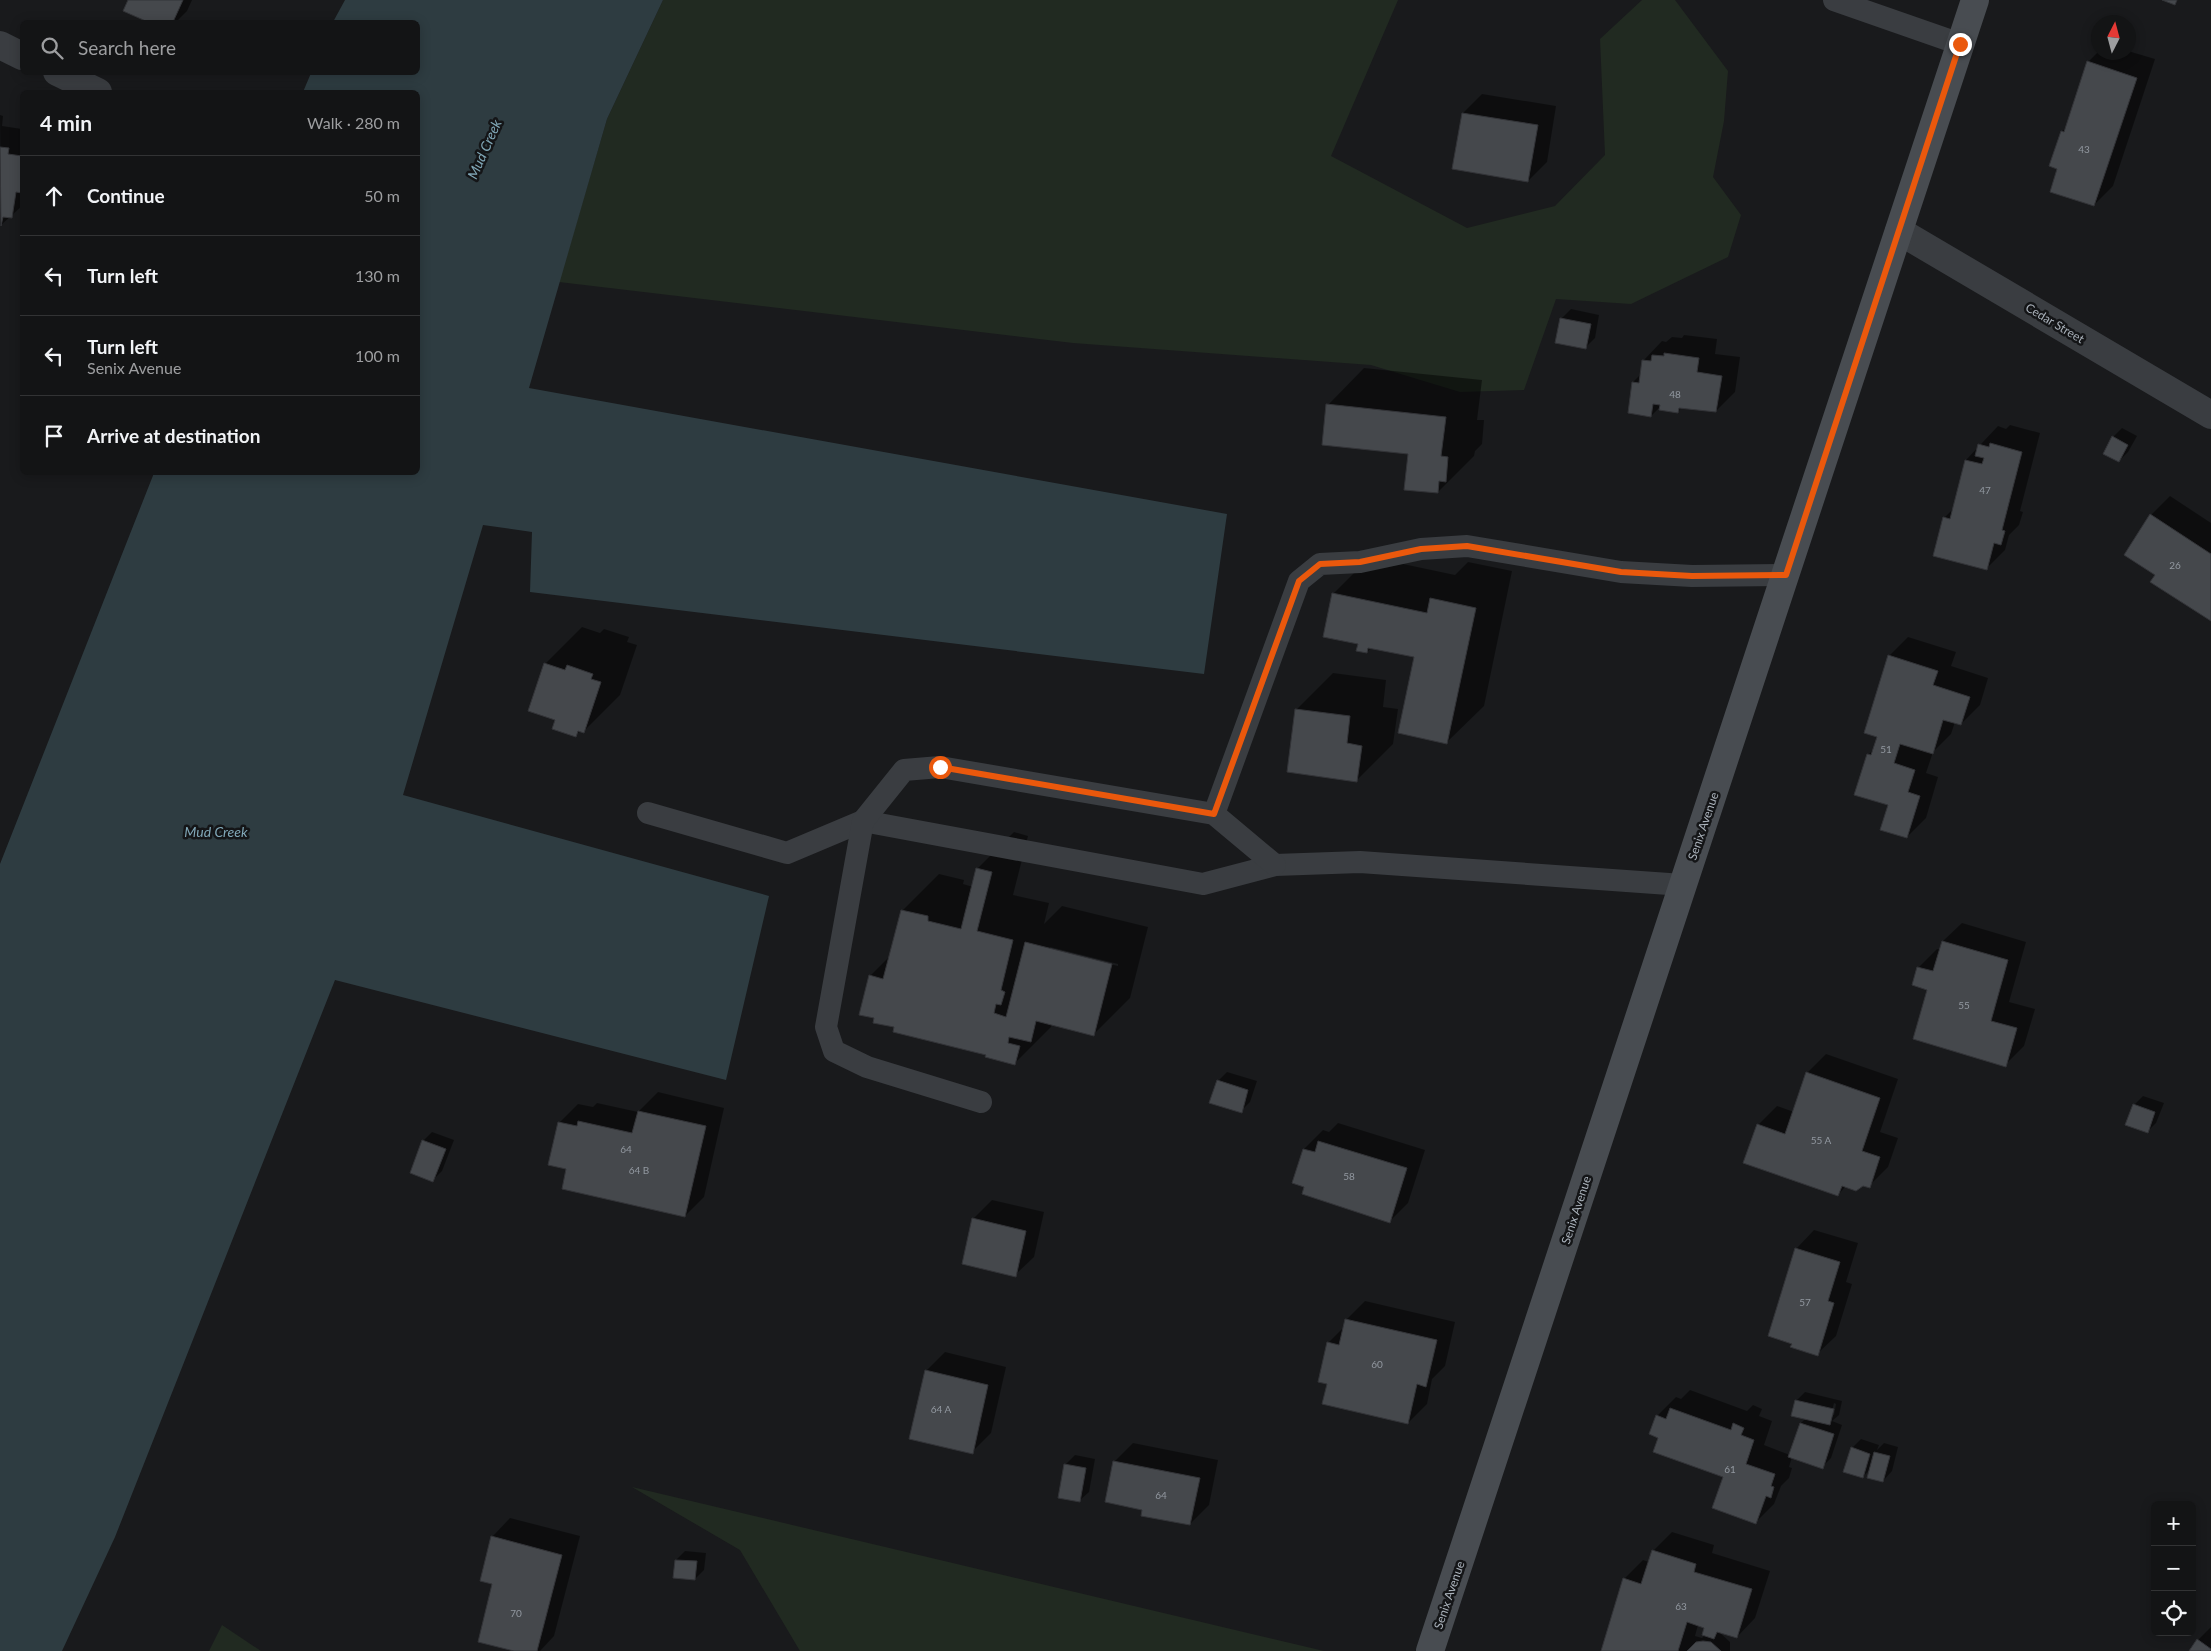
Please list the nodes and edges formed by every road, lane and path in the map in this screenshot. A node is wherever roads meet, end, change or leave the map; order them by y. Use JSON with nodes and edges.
{"nodes":[{"id":1,"x":1834,"y":0,"type":"edge"},
{"id":2,"x":1975,"y":0,"type":"edge"},
{"id":3,"x":1960,"y":44,"type":"junction"},
{"id":4,"x":0,"y":45,"type":"edge"},
{"id":5,"x":20,"y":55,"type":"edge"},
{"id":6,"x":63,"y":75,"type":"edge"},
{"id":7,"x":94,"y":90,"type":"edge"},
{"id":8,"x":1900,"y":231,"type":"junction"},
{"id":9,"x":2211,"y":415,"type":"edge"},
{"id":10,"x":1786,"y":575,"type":"junction"},
{"id":11,"x":648,"y":813,"type":"dead end"},
{"id":12,"x":1214,"y":814,"type":"junction"},
{"id":13,"x":863,"y":822,"type":"junction"},
{"id":14,"x":1275,"y":865,"type":"junction"},
{"id":15,"x":1683,"y":885,"type":"junction"},
{"id":16,"x":980,"y":1102,"type":"dead end"},
{"id":17,"x":1430,"y":1651,"type":"edge"}],
"edges":[{"from":1,"to":3,"type":"lane"},
{"from":2,"to":3,"type":"street","name":"Senix Avenue"},
{"from":3,"to":8,"type":"street","name":"Senix Avenue"},
{"from":4,"to":5,"type":"street"},
{"from":6,"to":7,"type":"street"},
{"from":8,"to":9,"type":"street","name":"Cedar Street"},
{"from":8,"to":10,"type":"street","name":"Senix Avenue"},
{"from":10,"to":12,"type":"lane"},
{"from":10,"to":15,"type":"street","name":"Senix Avenue"},
{"from":11,"to":13,"type":"lane"},
{"from":12,"to":13,"type":"lane"},
{"from":12,"to":14,"type":"lane"},
{"from":13,"to":14,"type":"lane"},
{"from":13,"to":16,"type":"lane"},
{"from":14,"to":15,"type":"lane"},
{"from":15,"to":17,"type":"street","name":"Senix Avenue"}]}
